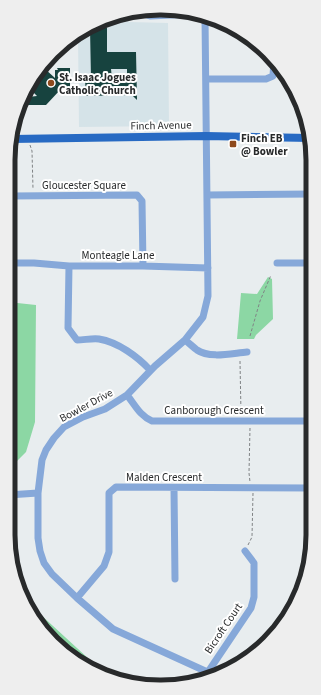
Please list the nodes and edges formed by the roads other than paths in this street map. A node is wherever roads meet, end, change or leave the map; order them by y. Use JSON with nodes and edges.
{"nodes":[{"id":1,"x":148,"y":15,"type":"edge"},
{"id":2,"x":170,"y":15,"type":"edge"},
{"id":3,"x":205,"y":22,"type":"edge"},
{"id":4,"x":273,"y":69,"type":"edge"},
{"id":5,"x":206,"y":79,"type":"junction"},
{"id":6,"x":206,"y":136,"type":"junction"},
{"id":7,"x":304,"y":138,"type":"edge"},
{"id":8,"x":17,"y":139,"type":"edge"},
{"id":9,"x":306,"y":194,"type":"edge"},
{"id":10,"x":207,"y":195,"type":"junction"},
{"id":11,"x":15,"y":196,"type":"edge"},
{"id":12,"x":277,"y":263,"type":"dead end"},
{"id":13,"x":306,"y":263,"type":"edge"},
{"id":14,"x":15,"y":264,"type":"edge"},
{"id":15,"x":69,"y":266,"type":"junction"},
{"id":16,"x":143,"y":266,"type":"junction"},
{"id":17,"x":208,"y":268,"type":"junction"},
{"id":18,"x":185,"y":340,"type":"junction"},
{"id":19,"x":248,"y":352,"type":"dead end"},
{"id":20,"x":150,"y":370,"type":"junction"},
{"id":21,"x":127,"y":396,"type":"junction"},
{"id":22,"x":306,"y":421,"type":"edge"},
{"id":23,"x":174,"y":488,"type":"junction"},
{"id":24,"x":306,"y":488,"type":"edge"},
{"id":25,"x":38,"y":492,"type":"junction"},
{"id":26,"x":15,"y":494,"type":"edge"},
{"id":27,"x":245,"y":551,"type":"dead end"},
{"id":28,"x":175,"y":579,"type":"dead end"},
{"id":29,"x":76,"y":598,"type":"junction"},
{"id":30,"x":213,"y":670,"type":"edge"},
{"id":31,"x":208,"y":672,"type":"edge"}],
"edges":[{"from":1,"to":2,"type":"street"},
{"from":3,"to":5,"type":"street","name":"Bowler Drive"},
{"from":4,"to":5,"type":"street"},
{"from":5,"to":6,"type":"street","name":"Bowler Drive"},
{"from":6,"to":7,"type":"main road","name":"Finch Avenue"},
{"from":6,"to":8,"type":"main road","name":"Finch Avenue"},
{"from":6,"to":10,"type":"street","name":"Bowler Drive"},
{"from":9,"to":10,"type":"street"},
{"from":10,"to":17,"type":"street","name":"Bowler Drive"},
{"from":11,"to":16,"type":"street","name":"Gloucester Square"},
{"from":12,"to":13,"type":"street"},
{"from":14,"to":15,"type":"street"},
{"from":15,"to":16,"type":"street","name":"Monteagle Lane"},
{"from":15,"to":20,"type":"street","name":"Monteagle Lane"},
{"from":16,"to":17,"type":"street","name":"Monteagle Lane"},
{"from":17,"to":18,"type":"street","name":"Bowler Drive"},
{"from":18,"to":19,"type":"street"},
{"from":18,"to":20,"type":"street","name":"Bowler Drive"},
{"from":20,"to":21,"type":"street","name":"Bowler Drive"},
{"from":21,"to":22,"type":"street","name":"Canborough Crescent"},
{"from":21,"to":25,"type":"street","name":"Bowler Drive"},
{"from":23,"to":24,"type":"street","name":"Malden Crescent"},
{"from":23,"to":28,"type":"street"},
{"from":23,"to":29,"type":"street","name":"Malden Crescent"},
{"from":25,"to":26,"type":"street"},
{"from":25,"to":29,"type":"street","name":"Bowler Drive"},
{"from":27,"to":30,"type":"street","name":"Bicroft Court"},
{"from":29,"to":31,"type":"street","name":"Bowler Drive"}]}
